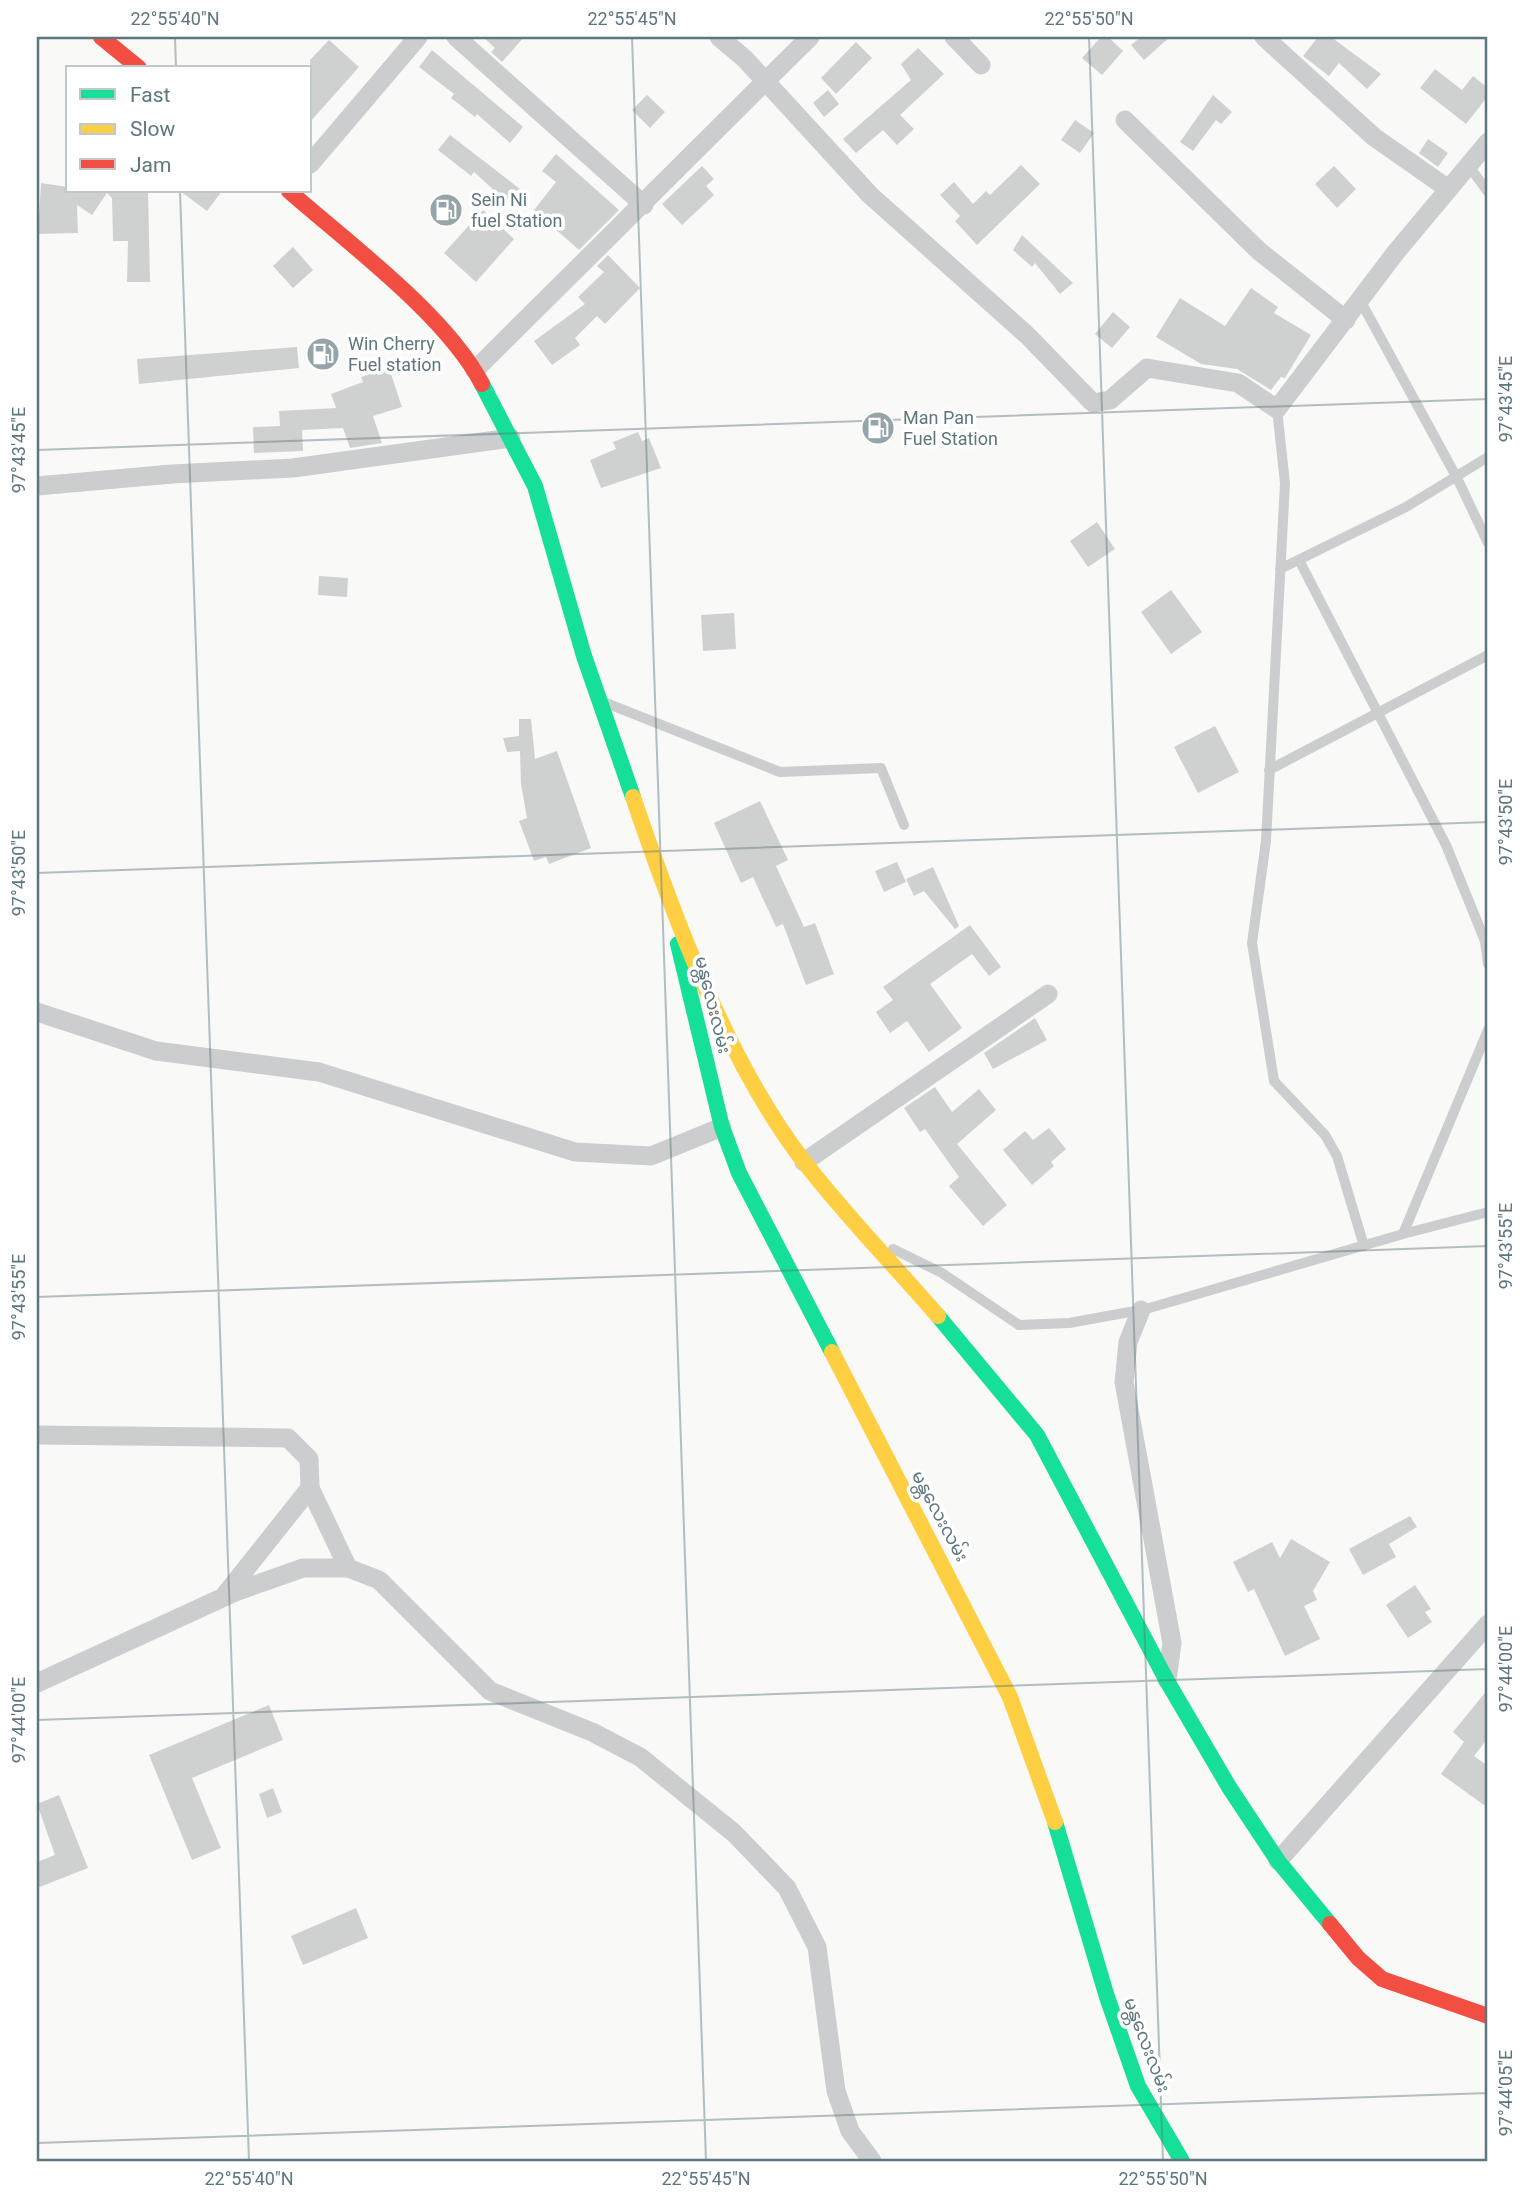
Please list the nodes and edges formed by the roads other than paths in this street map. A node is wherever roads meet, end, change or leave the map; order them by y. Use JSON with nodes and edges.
{"nodes":[{"id":1,"x":100,"y":37,"type":"edge"},
{"id":2,"x":418,"y":37,"type":"edge"},
{"id":3,"x":456,"y":37,"type":"edge"},
{"id":4,"x":719,"y":37,"type":"edge"},
{"id":5,"x":810,"y":37,"type":"edge"},
{"id":6,"x":954,"y":37,"type":"edge"},
{"id":7,"x":1264,"y":37,"type":"edge"},
{"id":8,"x":981,"y":65,"type":"dead end"},
{"id":9,"x":136,"y":66,"type":"edge"},
{"id":10,"x":767,"y":83,"type":"junction"},
{"id":11,"x":1125,"y":120,"type":"dead end"},
{"id":12,"x":1488,"y":142,"type":"edge"},
{"id":13,"x":312,"y":162,"type":"edge"},
{"id":14,"x":1468,"y":165,"type":"junction"},
{"id":15,"x":1447,"y":188,"type":"junction"},
{"id":16,"x":290,"y":192,"type":"edge"},
{"id":17,"x":1488,"y":192,"type":"edge"},
{"id":18,"x":643,"y":205,"type":"junction"},
{"id":19,"x":1360,"y":300,"type":"junction"},
{"id":20,"x":1346,"y":320,"type":"junction"},
{"id":21,"x":475,"y":370,"type":"junction"},
{"id":22,"x":1277,"y":409,"type":"junction"},
{"id":23,"x":511,"y":438,"type":"junction"},
{"id":24,"x":1488,"y":457,"type":"edge"},
{"id":25,"x":1457,"y":478,"type":"junction"},
{"id":26,"x":37,"y":486,"type":"edge"},
{"id":27,"x":1488,"y":543,"type":"edge"},
{"id":28,"x":1299,"y":560,"type":"junction"},
{"id":29,"x":1280,"y":569,"type":"junction"},
{"id":30,"x":1488,"y":655,"type":"edge"},
{"id":31,"x":599,"y":700,"type":"junction"},
{"id":32,"x":1378,"y":712,"type":"junction"},
{"id":33,"x":1269,"y":769,"type":"junction"},
{"id":34,"x":904,"y":825,"type":"dead end"},
{"id":35,"x":665,"y":891,"type":"junction"},
{"id":36,"x":1488,"y":964,"type":"edge"},
{"id":37,"x":1048,"y":994,"type":"dead end"},
{"id":38,"x":37,"y":1012,"type":"edge"},
{"id":39,"x":1488,"y":1030,"type":"edge"},
{"id":40,"x":722,"y":1127,"type":"junction"},
{"id":41,"x":804,"y":1162,"type":"junction"},
{"id":42,"x":1488,"y":1212,"type":"edge"},
{"id":43,"x":1403,"y":1234,"type":"junction"},
{"id":44,"x":865,"y":1235,"type":"junction"},
{"id":45,"x":1364,"y":1246,"type":"junction"},
{"id":46,"x":1141,"y":1310,"type":"junction"},
{"id":47,"x":37,"y":1435,"type":"edge"},
{"id":48,"x":310,"y":1488,"type":"junction"},
{"id":49,"x":348,"y":1568,"type":"junction"},
{"id":50,"x":222,"y":1598,"type":"junction"},
{"id":51,"x":1488,"y":1624,"type":"edge"},
{"id":52,"x":1167,"y":1681,"type":"junction"},
{"id":53,"x":37,"y":1683,"type":"edge"},
{"id":54,"x":1278,"y":1861,"type":"junction"},
{"id":55,"x":1488,"y":2016,"type":"edge"},
{"id":56,"x":872,"y":2161,"type":"edge"},
{"id":57,"x":1182,"y":2161,"type":"edge"}],
"edges":[{"from":1,"to":9,"type":"main road"},
{"from":2,"to":13,"type":"street"},
{"from":3,"to":18,"type":"street"},
{"from":4,"to":10,"type":"street"},
{"from":5,"to":10,"type":"street"},
{"from":6,"to":8,"type":"street"},
{"from":7,"to":15,"type":"street"},
{"from":10,"to":18,"type":"street"},
{"from":10,"to":22,"type":"street"},
{"from":11,"to":20,"type":"street"},
{"from":12,"to":14,"type":"street"},
{"from":14,"to":15,"type":"street"},
{"from":14,"to":17,"type":"lane"},
{"from":15,"to":19,"type":"street"},
{"from":16,"to":21,"type":"main road"},
{"from":18,"to":21,"type":"street"},
{"from":19,"to":20,"type":"street"},
{"from":19,"to":25,"type":"lane"},
{"from":20,"to":22,"type":"street"},
{"from":21,"to":23,"type":"main road"},
{"from":22,"to":29,"type":"lane"},
{"from":23,"to":26,"type":"street"},
{"from":23,"to":31,"type":"main road"},
{"from":24,"to":25,"type":"lane"},
{"from":25,"to":27,"type":"lane"},
{"from":25,"to":28,"type":"lane"},
{"from":28,"to":29,"type":"lane"},
{"from":28,"to":32,"type":"lane"},
{"from":29,"to":33,"type":"lane"},
{"from":30,"to":32,"type":"lane"},
{"from":31,"to":34,"type":"lane"},
{"from":31,"to":35,"type":"main road"},
{"from":32,"to":33,"type":"lane"},
{"from":32,"to":36,"type":"lane"},
{"from":33,"to":45,"type":"lane"},
{"from":35,"to":40,"type":"main road","name":"မန္တလေးလမ်း"},
{"from":35,"to":41,"type":"main road"},
{"from":37,"to":41,"type":"street"},
{"from":38,"to":40,"type":"street"},
{"from":39,"to":43,"type":"lane"},
{"from":40,"to":57,"type":"main road","name":"မန္တလေးလမ်း"},
{"from":41,"to":44,"type":"main road"},
{"from":42,"to":43,"type":"lane"},
{"from":43,"to":45,"type":"lane"},
{"from":44,"to":46,"type":"lane"},
{"from":44,"to":52,"type":"main road"},
{"from":45,"to":46,"type":"lane"},
{"from":46,"to":52,"type":"street"},
{"from":47,"to":48,"type":"street"},
{"from":48,"to":49,"type":"street"},
{"from":48,"to":50,"type":"street"},
{"from":49,"to":50,"type":"street"},
{"from":49,"to":56,"type":"street"},
{"from":50,"to":53,"type":"street"},
{"from":51,"to":54,"type":"street"},
{"from":52,"to":54,"type":"main road"},
{"from":54,"to":55,"type":"main road"}]}
